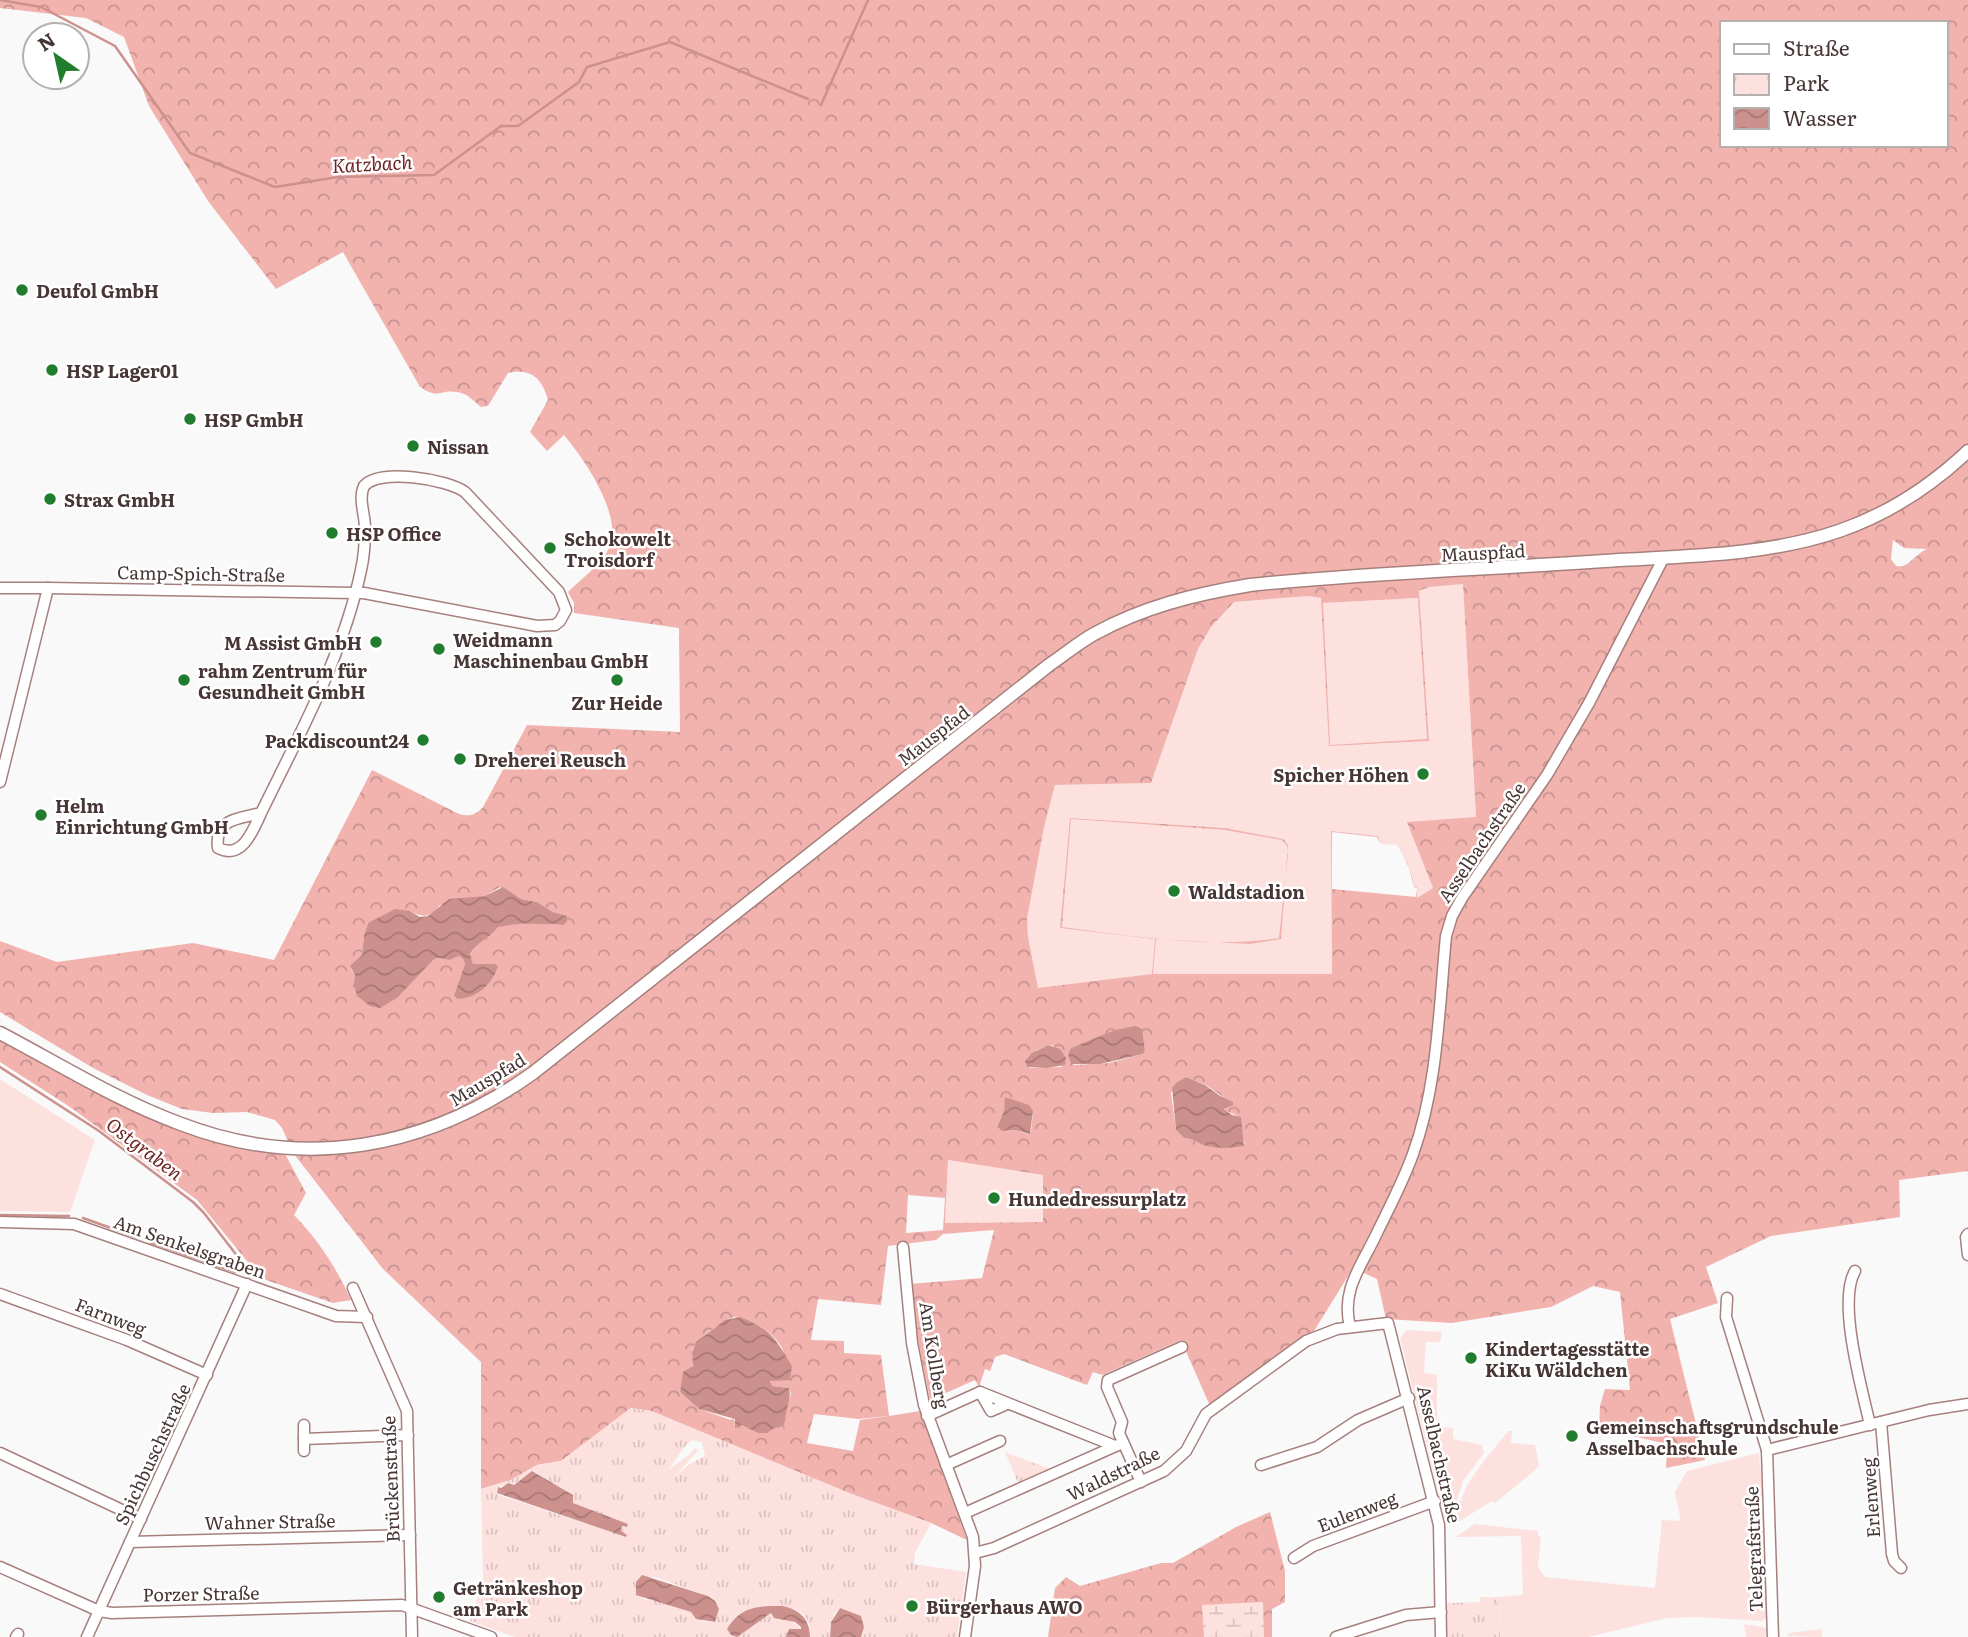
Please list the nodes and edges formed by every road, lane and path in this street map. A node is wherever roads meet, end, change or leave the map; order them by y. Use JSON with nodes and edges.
{"nodes":[{"id":1,"x":1968,"y":452,"type":"edge"},
{"id":2,"x":1664,"y":558,"type":"junction"},
{"id":3,"x":0,"y":588,"type":"edge"},
{"id":4,"x":48,"y":589,"type":"junction"},
{"id":5,"x":354,"y":593,"type":"junction"},
{"id":6,"x":0,"y":782,"type":"edge"},
{"id":7,"x":261,"y":813,"type":"dead end"},
{"id":8,"x":0,"y":1034,"type":"edge"},
{"id":9,"x":0,"y":1222,"type":"edge"},
{"id":10,"x":1968,"y":1234,"type":"edge"},
{"id":11,"x":904,"y":1247,"type":"dead end"},
{"id":12,"x":1968,"y":1255,"type":"edge"},
{"id":13,"x":1855,"y":1271,"type":"dead end"},
{"id":14,"x":247,"y":1284,"type":"junction"},
{"id":15,"x":353,"y":1288,"type":"dead end"},
{"id":16,"x":0,"y":1294,"type":"edge"},
{"id":17,"x":1727,"y":1298,"type":"dead end"},
{"id":18,"x":367,"y":1317,"type":"junction"},
{"id":19,"x":1388,"y":1323,"type":"joint"},
{"id":20,"x":1350,"y":1327,"type":"junction"},
{"id":21,"x":1182,"y":1347,"type":"dead end"},
{"id":22,"x":207,"y":1375,"type":"junction"},
{"id":23,"x":1409,"y":1398,"type":"junction"},
{"id":24,"x":1968,"y":1404,"type":"edge"},
{"id":25,"x":927,"y":1416,"type":"junction"},
{"id":26,"x":1875,"y":1423,"type":"junction"},
{"id":27,"x":304,"y":1425,"type":"dead end"},
{"id":28,"x":408,"y":1435,"type":"junction"},
{"id":29,"x":304,"y":1439,"type":"junction"},
{"id":30,"x":1000,"y":1440,"type":"dead end"},
{"id":31,"x":1119,"y":1444,"type":"junction"},
{"id":32,"x":1767,"y":1450,"type":"junction"},
{"id":33,"x":304,"y":1451,"type":"dead end"},
{"id":34,"x":0,"y":1453,"type":"edge"},
{"id":35,"x":946,"y":1465,"type":"junction"},
{"id":36,"x":1261,"y":1465,"type":"dead end"},
{"id":37,"x":1141,"y":1482,"type":"junction"},
{"id":38,"x":1435,"y":1502,"type":"junction"},
{"id":39,"x":965,"y":1513,"type":"junction"},
{"id":40,"x":141,"y":1519,"type":"junction"},
{"id":41,"x":410,"y":1535,"type":"junction"},
{"id":42,"x":131,"y":1542,"type":"junction"},
{"id":43,"x":975,"y":1553,"type":"junction"},
{"id":44,"x":1294,"y":1558,"type":"dead end"},
{"id":45,"x":0,"y":1567,"type":"edge"},
{"id":46,"x":1901,"y":1568,"type":"dead end"},
{"id":47,"x":411,"y":1608,"type":"junction"},
{"id":48,"x":99,"y":1611,"type":"junction"},
{"id":49,"x":1441,"y":1612,"type":"junction"},
{"id":50,"x":87,"y":1637,"type":"edge"},
{"id":51,"x":412,"y":1637,"type":"edge"},
{"id":52,"x":491,"y":1637,"type":"edge"},
{"id":53,"x":965,"y":1637,"type":"edge"},
{"id":54,"x":1336,"y":1637,"type":"edge"},
{"id":55,"x":1441,"y":1637,"type":"edge"},
{"id":56,"x":1773,"y":1637,"type":"edge"}],
"edges":[{"from":1,"to":2,"type":"street","name":"Mauspfad"},
{"from":2,"to":8,"type":"street","name":"Mauspfad"},
{"from":2,"to":20,"type":"street","name":"Asselbachstraße"},
{"from":3,"to":4,"type":"street","name":"Camp-Spich-Straße"},
{"from":4,"to":5,"type":"street","name":"Camp-Spich-Straße"},
{"from":4,"to":6,"type":"street"},
{"from":5,"to":5,"type":"street","name":"Camp-Spich-Straße"},
{"from":5,"to":7,"type":"street","name":"Camp-Spich-Straße"},
{"from":9,"to":14,"type":"street","name":"Am Senkelsgraben"},
{"from":10,"to":12,"type":"street"},
{"from":11,"to":25,"type":"street","name":"Am Kollberg"},
{"from":13,"to":26,"type":"street","name":"Erlenweg"},
{"from":14,"to":18,"type":"street","name":"Am Senkelsgraben"},
{"from":14,"to":22,"type":"street","name":"Spichbuschstraße"},
{"from":15,"to":18,"type":"street","name":"Brückenstraße"},
{"from":16,"to":22,"type":"street","name":"Farnweg"},
{"from":17,"to":32,"type":"street","name":"Telegrafstraße"},
{"from":18,"to":28,"type":"street","name":"Brückenstraße"},
{"from":19,"to":20,"type":"street","name":"Waldstraße"},
{"from":19,"to":23,"type":"street","name":"Asselbachstraße"},
{"from":20,"to":37,"type":"street","name":"Waldstraße"},
{"from":21,"to":31,"type":"street"},
{"from":22,"to":40,"type":"street","name":"Spichbuschstraße"},
{"from":23,"to":36,"type":"street"},
{"from":23,"to":38,"type":"street","name":"Asselbachstraße"},
{"from":24,"to":26,"type":"street"},
{"from":25,"to":31,"type":"street"},
{"from":25,"to":35,"type":"street","name":"Am Kollberg"},
{"from":26,"to":32,"type":"street"},
{"from":26,"to":46,"type":"street","name":"Erlenweg"},
{"from":27,"to":29,"type":"street"},
{"from":28,"to":29,"type":"street"},
{"from":28,"to":41,"type":"street","name":"Brückenstraße"},
{"from":29,"to":33,"type":"street"},
{"from":30,"to":35,"type":"street"},
{"from":31,"to":37,"type":"street"},
{"from":31,"to":39,"type":"street"},
{"from":32,"to":56,"type":"street","name":"Telegrafstraße"},
{"from":34,"to":40,"type":"street"},
{"from":35,"to":39,"type":"street","name":"Am Kollberg"},
{"from":37,"to":43,"type":"street","name":"Waldstraße"},
{"from":38,"to":44,"type":"street","name":"Eulenweg"},
{"from":38,"to":49,"type":"street","name":"Asselbachstraße"},
{"from":39,"to":43,"type":"street","name":"Am Kollberg"},
{"from":40,"to":42,"type":"street","name":"Spichbuschstraße"},
{"from":41,"to":42,"type":"street","name":"Wahner Straße"},
{"from":41,"to":47,"type":"street","name":"Brückenstraße"},
{"from":42,"to":48,"type":"street","name":"Spichbuschstraße"},
{"from":43,"to":53,"type":"street"},
{"from":45,"to":48,"type":"street","name":"Porzer Straße"},
{"from":47,"to":48,"type":"street","name":"Porzer Straße"},
{"from":47,"to":51,"type":"street","name":"Brückenstraße"},
{"from":47,"to":52,"type":"street","name":"Porzer Straße"},
{"from":48,"to":50,"type":"street","name":"Spichbuschstraße"},
{"from":49,"to":54,"type":"street"},
{"from":49,"to":55,"type":"street","name":"Asselbachstraße"}]}
